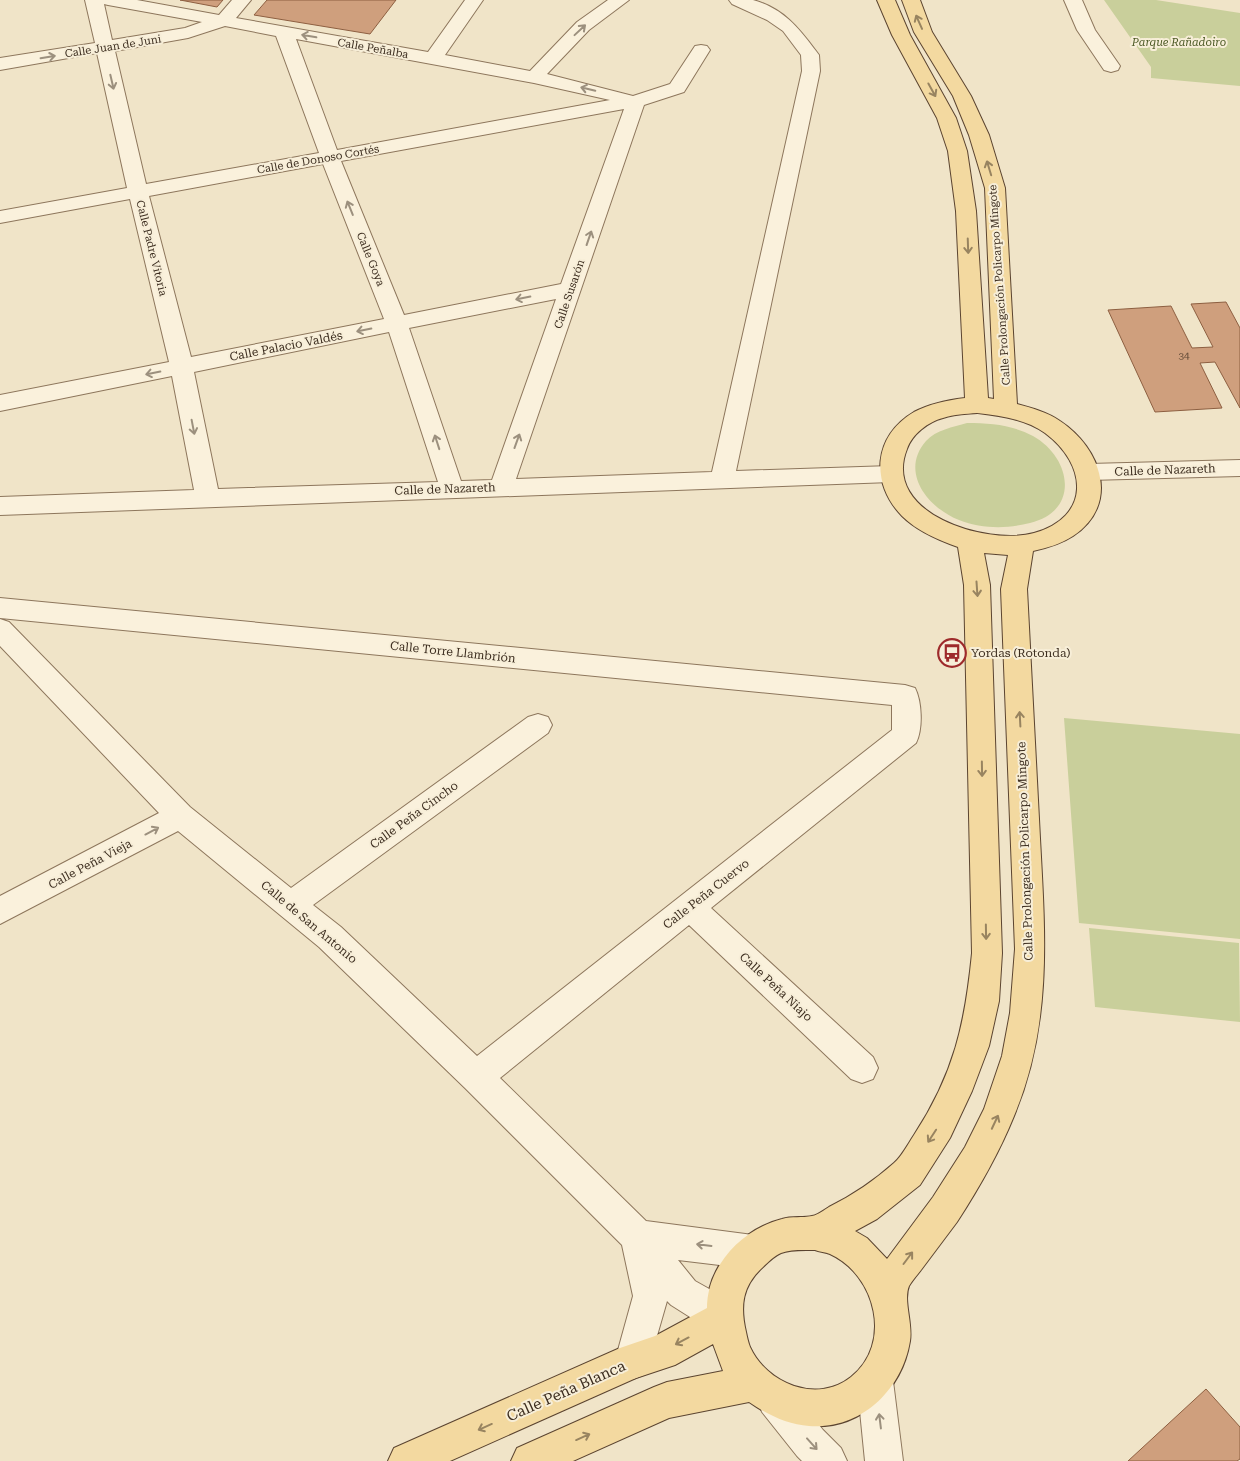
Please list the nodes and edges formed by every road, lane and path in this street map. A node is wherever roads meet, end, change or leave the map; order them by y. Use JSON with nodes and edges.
{"nodes":[{"id":1,"x":94,"y":0,"type":"edge"},
{"id":2,"x":108,"y":0,"type":"edge"},
{"id":3,"x":242,"y":0,"type":"edge"},
{"id":4,"x":474,"y":0,"type":"edge"},
{"id":5,"x":620,"y":0,"type":"edge"},
{"id":6,"x":738,"y":0,"type":"edge"},
{"id":7,"x":886,"y":0,"type":"edge"},
{"id":8,"x":911,"y":0,"type":"edge"},
{"id":9,"x":1073,"y":0,"type":"edge"},
{"id":10,"x":223,"y":21,"type":"junction"},
{"id":11,"x":284,"y":32,"type":"junction"},
{"id":12,"x":104,"y":48,"type":"junction"},
{"id":13,"x":701,"y":50,"type":"dead end"},
{"id":14,"x":433,"y":59,"type":"junction"},
{"id":15,"x":0,"y":64,"type":"edge"},
{"id":16,"x":1111,"y":66,"type":"dead end"},
{"id":17,"x":534,"y":77,"type":"junction"},
{"id":18,"x":636,"y":101,"type":"junction"},
{"id":19,"x":330,"y":157,"type":"junction"},
{"id":20,"x":138,"y":193,"type":"junction"},
{"id":21,"x":0,"y":218,"type":"edge"},
{"id":22,"x":571,"y":289,"type":"junction"},
{"id":23,"x":397,"y":324,"type":"junction"},
{"id":24,"x":182,"y":367,"type":"junction"},
{"id":25,"x":0,"y":403,"type":"edge"},
{"id":26,"x":977,"y":405,"type":"junction"},
{"id":27,"x":1006,"y":408,"type":"junction"},
{"id":28,"x":1240,"y":468,"type":"edge"},
{"id":29,"x":1089,"y":472,"type":"junction"},
{"id":30,"x":891,"y":474,"type":"junction"},
{"id":31,"x":722,"y":480,"type":"junction"},
{"id":32,"x":500,"y":487,"type":"junction"},
{"id":33,"x":452,"y":489,"type":"junction"},
{"id":34,"x":207,"y":497,"type":"junction"},
{"id":35,"x":0,"y":506,"type":"edge"},
{"id":36,"x":970,"y":541,"type":"junction"},
{"id":37,"x":1022,"y":545,"type":"junction"},
{"id":38,"x":0,"y":608,"type":"edge"},
{"id":39,"x":0,"y":630,"type":"edge"},
{"id":40,"x":905,"y":696,"type":"joint"},
{"id":41,"x":538,"y":725,"type":"dead end"},
{"id":42,"x":180,"y":816,"type":"junction"},
{"id":43,"x":290,"y":904,"type":"junction"},
{"id":44,"x":690,"y":907,"type":"junction"},
{"id":45,"x":0,"y":911,"type":"edge"},
{"id":46,"x":862,"y":1068,"type":"dead end"},
{"id":47,"x":476,"y":1077,"type":"junction"},
{"id":48,"x":815,"y":1233,"type":"junction"},
{"id":49,"x":638,"y":1237,"type":"junction"},
{"id":50,"x":752,"y":1252,"type":"junction"},
{"id":51,"x":890,"y":1302,"type":"junction"},
{"id":52,"x":725,"y":1318,"type":"junction"},
{"id":53,"x":633,"y":1361,"type":"junction"},
{"id":54,"x":875,"y":1381,"type":"junction"},
{"id":55,"x":764,"y":1391,"type":"junction"},
{"id":56,"x":407,"y":1461,"type":"edge"},
{"id":57,"x":530,"y":1461,"type":"edge"},
{"id":58,"x":828,"y":1461,"type":"edge"},
{"id":59,"x":884,"y":1461,"type":"edge"}],
"edges":[{"from":1,"to":12,"type":"street","name":"Calle Padre Vitoria"},
{"from":2,"to":10,"type":"street","name":"Calle Peñalba"},
{"from":3,"to":10,"type":"street"},
{"from":4,"to":14,"type":"street"},
{"from":17,"to":5,"type":"street","one_way":true},
{"from":6,"to":31,"type":"street"},
{"from":7,"to":26,"type":"main road","one_way":true},
{"from":27,"to":8,"type":"main road","name":"Calle Prolongación Policarpo Mingote","one_way":true},
{"from":9,"to":16,"type":"street"},
{"from":10,"to":11,"type":"street","name":"Calle Peñalba"},
{"from":10,"to":12,"type":"street","name":"Calle Juan de Juni"},
{"from":14,"to":11,"type":"street","name":"Calle Peñalba","one_way":true},
{"from":11,"to":19,"type":"street","name":"Calle Goya"},
{"from":15,"to":12,"type":"street","name":"Calle Juan de Juni","one_way":true},
{"from":12,"to":20,"type":"street","name":"Calle Padre Vitoria","one_way":true},
{"from":13,"to":18,"type":"street","name":"Calle de Donoso Cortés"},
{"from":14,"to":17,"type":"street","name":"Calle Peñalba"},
{"from":18,"to":17,"type":"street","name":"Calle Peñalba","one_way":true},
{"from":18,"to":19,"type":"street","name":"Calle de Donoso Cortés"},
{"from":22,"to":18,"type":"street","name":"Calle Susarón","one_way":true},
{"from":19,"to":20,"type":"street","name":"Calle de Donoso Cortés"},
{"from":23,"to":19,"type":"street","name":"Calle Goya","one_way":true},
{"from":20,"to":21,"type":"street","name":"Calle de Donoso Cortés"},
{"from":20,"to":24,"type":"street","name":"Calle Padre Vitoria"},
{"from":22,"to":23,"type":"street","name":"Calle Palacio Valdés","one_way":true},
{"from":32,"to":22,"type":"street","name":"Calle Susarón","one_way":true},
{"from":23,"to":24,"type":"street","name":"Calle Palacio Valdés","one_way":true},
{"from":33,"to":23,"type":"street","name":"Calle Goya","one_way":true},
{"from":24,"to":25,"type":"street","name":"Calle Palacio Valdés","one_way":true},
{"from":24,"to":34,"type":"street","name":"Calle Padre Vitoria","one_way":true},
{"from":26,"to":27,"type":"main road"},
{"from":26,"to":30,"type":"main road"},
{"from":27,"to":29,"type":"main road"},
{"from":28,"to":29,"type":"street","name":"Calle de Nazareth"},
{"from":29,"to":37,"type":"main road"},
{"from":30,"to":31,"type":"street","name":"Calle de Nazareth"},
{"from":30,"to":36,"type":"main road"},
{"from":31,"to":32,"type":"street","name":"Calle de Nazareth"},
{"from":32,"to":33,"type":"street","name":"Calle de Nazareth"},
{"from":33,"to":34,"type":"street","name":"Calle de Nazareth"},
{"from":34,"to":35,"type":"street","name":"Calle de Nazareth"},
{"from":36,"to":37,"type":"main road"},
{"from":36,"to":48,"type":"main road","one_way":true},
{"from":51,"to":37,"type":"main road","name":"Calle Prolongación Policarpo Mingote","one_way":true},
{"from":38,"to":40,"type":"street","name":"Calle Torre Llambrión"},
{"from":39,"to":42,"type":"street","name":"Calle de San Antonio"},
{"from":40,"to":44,"type":"street","name":"Calle Peña Cuervo"},
{"from":41,"to":43,"type":"street","name":"Calle Peña Cincho"},
{"from":42,"to":43,"type":"street","name":"Calle de San Antonio"},
{"from":45,"to":42,"type":"street","name":"Calle Peña Vieja","one_way":true},
{"from":43,"to":47,"type":"street","name":"Calle de San Antonio"},
{"from":44,"to":46,"type":"street","name":"Calle Peña Niajo"},
{"from":44,"to":47,"type":"street","name":"Calle Peña Cuervo"},
{"from":47,"to":49,"type":"street","name":"Calle de San Antonio"},
{"from":48,"to":50,"type":"main road"},
{"from":48,"to":51,"type":"main road"},
{"from":50,"to":49,"type":"street","one_way":true},
{"from":49,"to":52,"type":"street","name":"Calle de San Antonio"},
{"from":49,"to":53,"type":"street"},
{"from":50,"to":52,"type":"main road"},
{"from":51,"to":54,"type":"main road"},
{"from":52,"to":53,"type":"main road","name":"Calle Peña Blanca","one_way":true},
{"from":52,"to":55,"type":"main road"},
{"from":53,"to":56,"type":"main road","name":"Calle Peña Blanca","one_way":true},
{"from":54,"to":55,"type":"main road"},
{"from":59,"to":54,"type":"street","one_way":true},
{"from":57,"to":55,"type":"main road","one_way":true},
{"from":55,"to":58,"type":"street","one_way":true}]}
